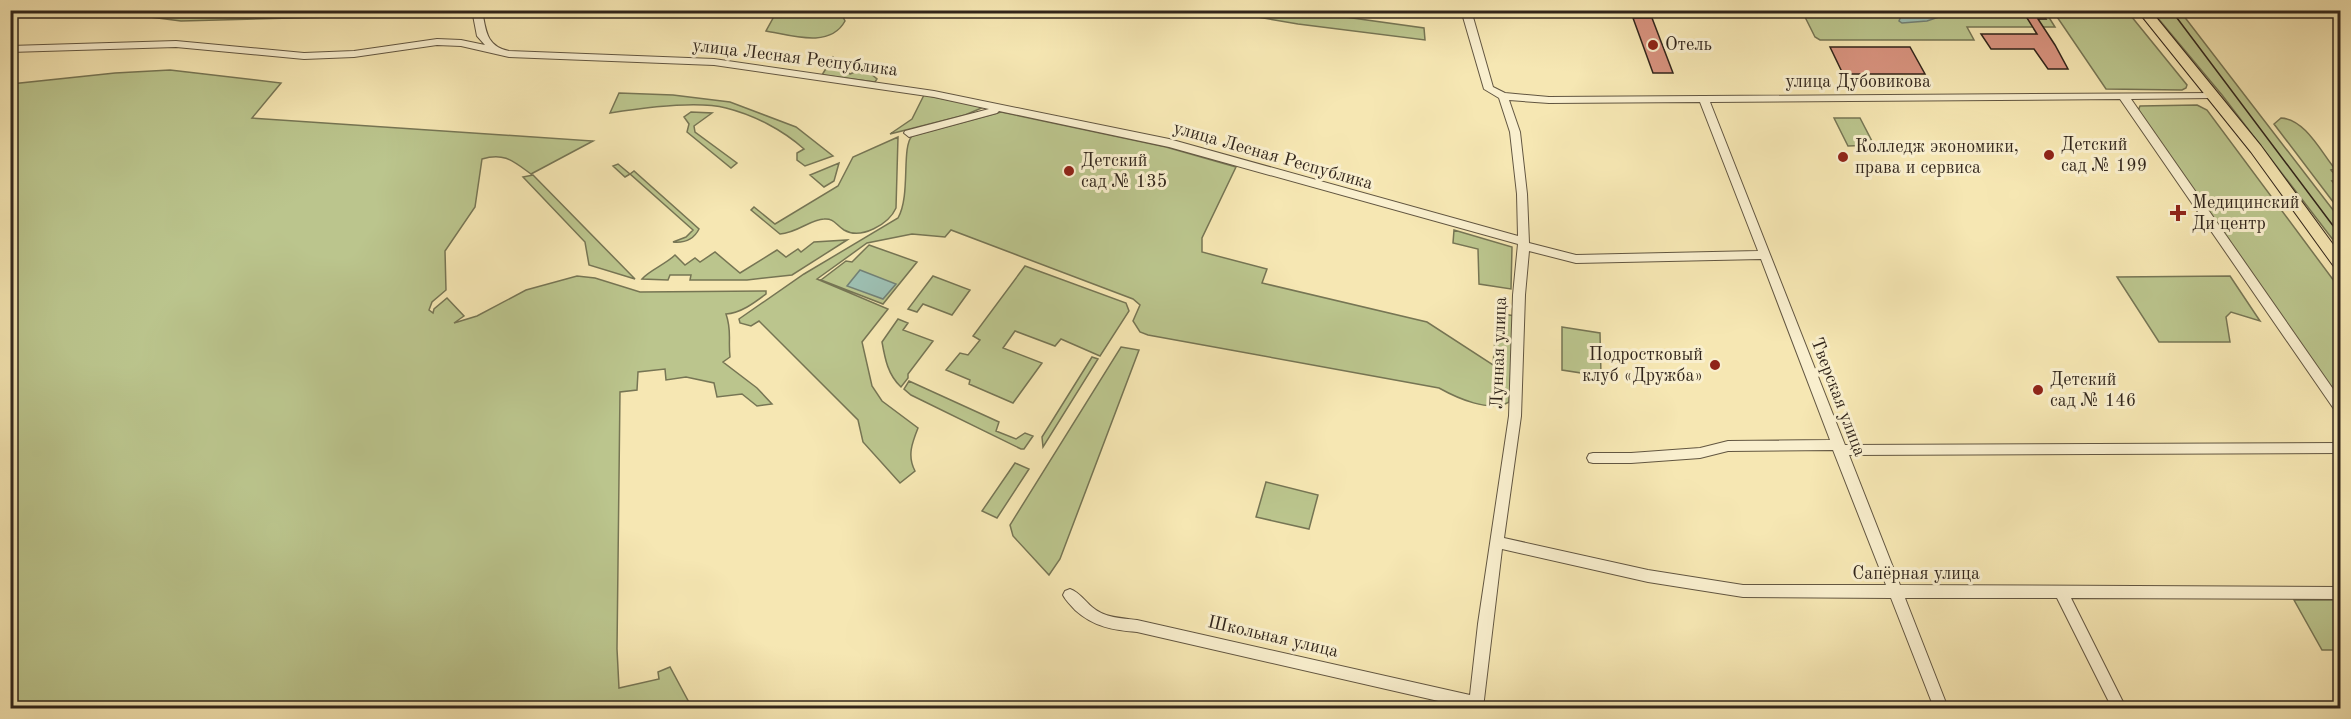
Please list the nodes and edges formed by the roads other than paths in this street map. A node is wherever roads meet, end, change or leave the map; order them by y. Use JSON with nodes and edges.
{"nodes":[{"id":1,"x":477,"y":10,"type":"edge"},
{"id":2,"x":1466,"y":10,"type":"edge"},
{"id":3,"x":2143,"y":10,"type":"edge"},
{"id":4,"x":10,"y":49,"type":"edge"},
{"id":5,"x":497,"y":52,"type":"junction"},
{"id":6,"x":2212,"y":95,"type":"junction"},
{"id":7,"x":1503,"y":96,"type":"junction"},
{"id":8,"x":2124,"y":97,"type":"junction"},
{"id":9,"x":1704,"y":99,"type":"junction"},
{"id":10,"x":996,"y":106,"type":"junction"},
{"id":11,"x":909,"y":133,"type":"dead end"},
{"id":12,"x":1524,"y":244,"type":"junction"},
{"id":13,"x":1763,"y":255,"type":"junction"},
{"id":14,"x":2340,"y":264,"type":"edge"},
{"id":15,"x":2340,"y":408,"type":"edge"},
{"id":16,"x":1838,"y":448,"type":"junction"},
{"id":17,"x":2340,"y":448,"type":"edge"},
{"id":18,"x":1593,"y":458,"type":"dead end"},
{"id":19,"x":1497,"y":542,"type":"junction"},
{"id":20,"x":1897,"y":592,"type":"junction"},
{"id":21,"x":2061,"y":592,"type":"junction"},
{"id":22,"x":2340,"y":593,"type":"edge"},
{"id":23,"x":1070,"y":595,"type":"dead end"},
{"id":24,"x":1476,"y":706,"type":"edge"},
{"id":25,"x":1941,"y":708,"type":"edge"},
{"id":26,"x":2119,"y":708,"type":"edge"}],
"edges":[{"from":1,"to":5,"type":"street"},
{"from":2,"to":7,"type":"street","name":"Лунная улица"},
{"from":3,"to":6,"type":"main road"},
{"from":4,"to":5,"type":"street","name":"улица Лесная Республика"},
{"from":5,"to":10,"type":"street","name":"улица Лесная Республика"},
{"from":6,"to":8,"type":"street","name":"улица Дубовикова"},
{"from":6,"to":14,"type":"main road"},
{"from":7,"to":9,"type":"street","name":"улица Дубовикова"},
{"from":7,"to":12,"type":"street","name":"Лунная улица"},
{"from":8,"to":9,"type":"street","name":"улица Дубовикова"},
{"from":8,"to":15,"type":"street"},
{"from":9,"to":13,"type":"street","name":"Тверская улица"},
{"from":10,"to":11,"type":"street"},
{"from":10,"to":12,"type":"street","name":"улица Лесная Республика"},
{"from":12,"to":13,"type":"street","name":"улица Лесная Республика"},
{"from":12,"to":19,"type":"street","name":"Лунная улица"},
{"from":13,"to":16,"type":"street","name":"Тверская улица"},
{"from":16,"to":17,"type":"street"},
{"from":16,"to":18,"type":"street"},
{"from":16,"to":20,"type":"street","name":"Тверская улица"},
{"from":19,"to":20,"type":"street","name":"Сапёрная улица"},
{"from":19,"to":24,"type":"street","name":"Лунная улица"},
{"from":20,"to":21,"type":"street","name":"Сапёрная улица"},
{"from":20,"to":25,"type":"street","name":"Тверская улица"},
{"from":21,"to":22,"type":"street","name":"Сапёрная улица"},
{"from":21,"to":26,"type":"street"},
{"from":23,"to":24,"type":"street","name":"Школьная улица"}]}
